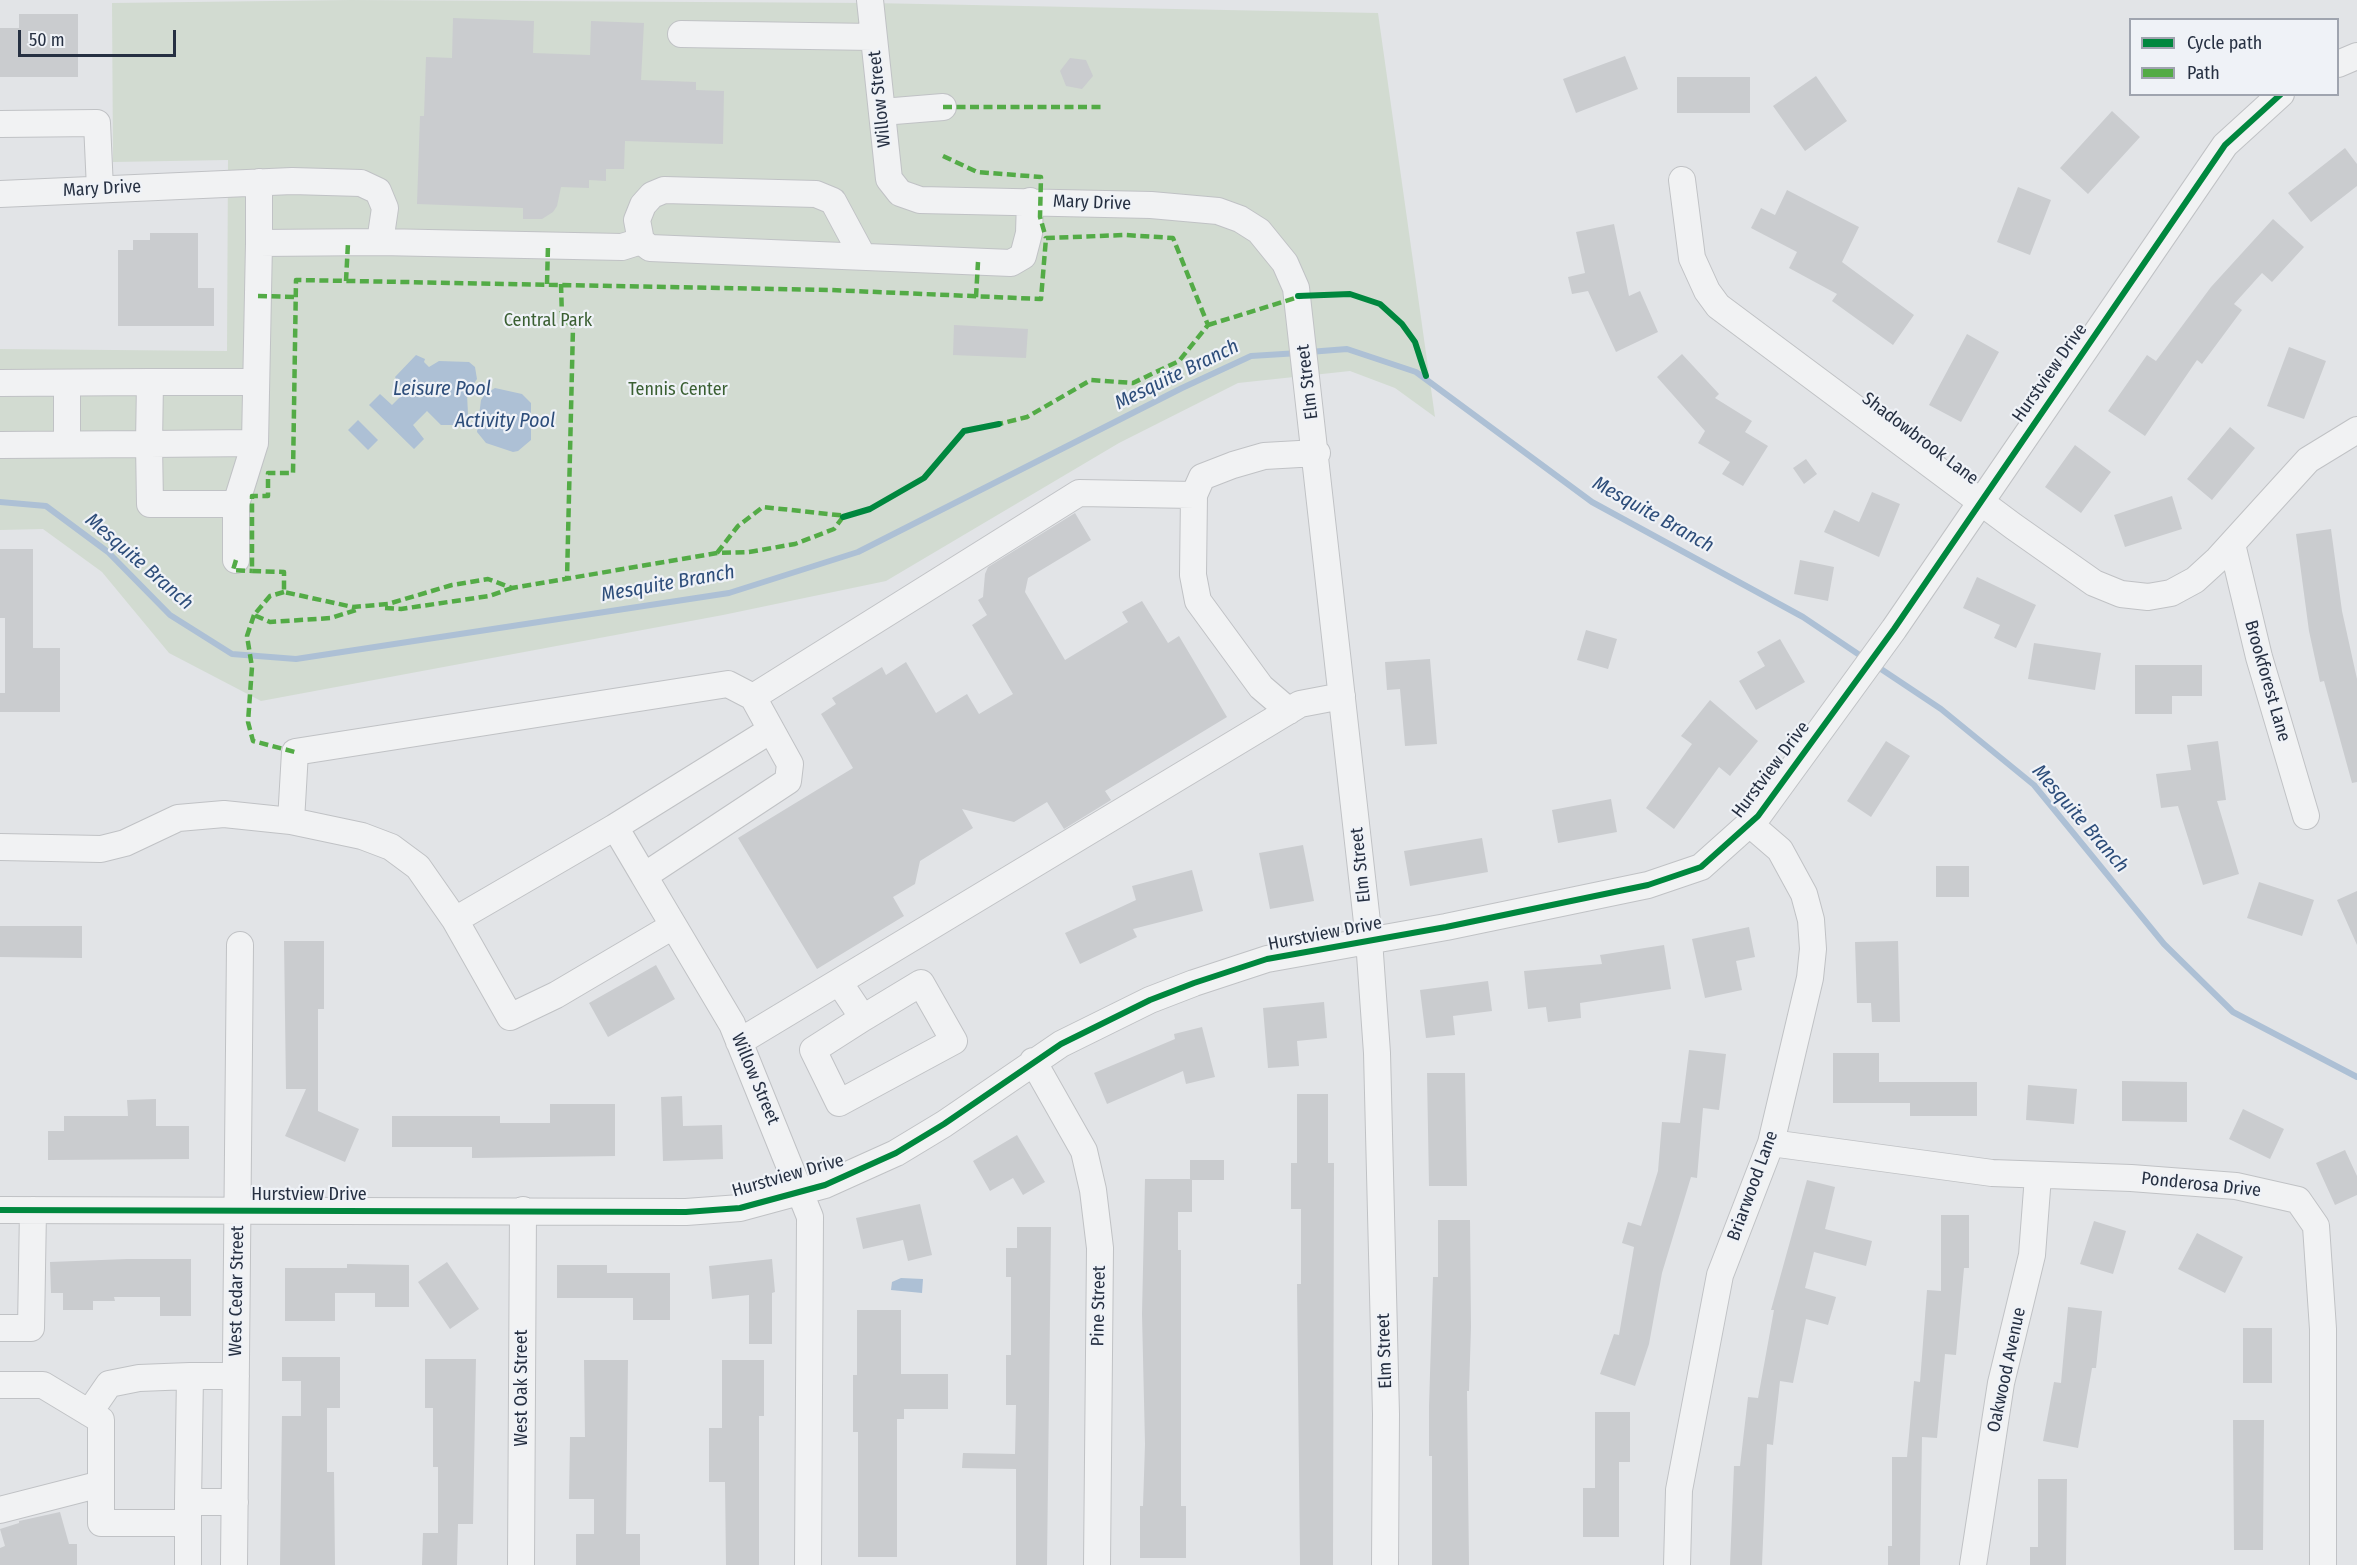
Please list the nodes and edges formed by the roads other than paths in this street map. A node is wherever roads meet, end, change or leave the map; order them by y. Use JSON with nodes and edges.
{"nodes":[{"id":1,"x":870,"y":0,"type":"edge"},
{"id":2,"x":681,"y":34,"type":"dead end"},
{"id":3,"x":873,"y":37,"type":"junction"},
{"id":4,"x":2357,"y":56,"type":"edge"},
{"id":5,"x":2339,"y":63,"type":"edge"},
{"id":6,"x":2279,"y":96,"type":"edge"},
{"id":7,"x":943,"y":107,"type":"dead end"},
{"id":8,"x":882,"y":112,"type":"junction"},
{"id":9,"x":0,"y":124,"type":"edge"},
{"id":10,"x":1682,"y":180,"type":"dead end"},
{"id":11,"x":259,"y":182,"type":"junction"},
{"id":12,"x":100,"y":189,"type":"junction"},
{"id":13,"x":900,"y":193,"type":"joint"},
{"id":14,"x":0,"y":194,"type":"edge"},
{"id":15,"x":1030,"y":201,"type":"junction"},
{"id":16,"x":641,"y":241,"type":"junction"},
{"id":17,"x":380,"y":242,"type":"junction"},
{"id":18,"x":259,"y":243,"type":"junction"},
{"id":19,"x":1273,"y":247,"type":"joint"},
{"id":20,"x":862,"y":255,"type":"junction"},
{"id":21,"x":150,"y":382,"type":"junction"},
{"id":22,"x":256,"y":382,"type":"junction"},
{"id":23,"x":67,"y":383,"type":"junction"},
{"id":24,"x":0,"y":384,"type":"edge"},
{"id":25,"x":2357,"y":430,"type":"edge"},
{"id":26,"x":255,"y":442,"type":"junction"},
{"id":27,"x":67,"y":444,"type":"junction"},
{"id":28,"x":149,"y":444,"type":"junction"},
{"id":29,"x":0,"y":445,"type":"edge"},
{"id":30,"x":1317,"y":453,"type":"junction"},
{"id":31,"x":1194,"y":495,"type":"junction"},
{"id":32,"x":1979,"y":501,"type":"junction"},
{"id":33,"x":236,"y":504,"type":"junction"},
{"id":34,"x":2232,"y":544,"type":"junction"},
{"id":35,"x":236,"y":560,"type":"dead end"},
{"id":36,"x":1342,"y":696,"type":"junction"},
{"id":37,"x":753,"y":698,"type":"junction"},
{"id":38,"x":1289,"y":711,"type":"junction"},
{"id":39,"x":771,"y":730,"type":"junction"},
{"id":40,"x":2306,"y":816,"type":"dead end"},
{"id":41,"x":291,"y":821,"type":"junction"},
{"id":42,"x":1751,"y":825,"type":"junction"},
{"id":43,"x":615,"y":827,"type":"junction"},
{"id":44,"x":0,"y":847,"type":"edge"},
{"id":45,"x":644,"y":876,"type":"junction"},
{"id":46,"x":455,"y":920,"type":"junction"},
{"id":47,"x":673,"y":926,"type":"junction"},
{"id":48,"x":1369,"y":940,"type":"junction"},
{"id":49,"x":240,"y":945,"type":"dead end"},
{"id":50,"x":839,"y":982,"type":"junction"},
{"id":51,"x":863,"y":1018,"type":"junction"},
{"id":52,"x":739,"y":1042,"type":"junction"},
{"id":53,"x":1033,"y":1061,"type":"junction"},
{"id":54,"x":1771,"y":1143,"type":"junction"},
{"id":55,"x":2038,"y":1176,"type":"junction"},
{"id":56,"x":800,"y":1192,"type":"junction"},
{"id":57,"x":0,"y":1210,"type":"edge"},
{"id":58,"x":33,"y":1210,"type":"junction"},
{"id":59,"x":238,"y":1210,"type":"junction"},
{"id":60,"x":522,"y":1210,"type":"junction"},
{"id":61,"x":0,"y":1328,"type":"edge"},
{"id":62,"x":190,"y":1376,"type":"junction"},
{"id":63,"x":236,"y":1376,"type":"junction"},
{"id":64,"x":0,"y":1385,"type":"edge"},
{"id":65,"x":89,"y":1413,"type":"junction"},
{"id":66,"x":101,"y":1484,"type":"junction"},
{"id":67,"x":235,"y":1502,"type":"junction"},
{"id":68,"x":0,"y":1510,"type":"edge"},
{"id":69,"x":188,"y":1513,"type":"junction"},
{"id":70,"x":188,"y":1565,"type":"edge"},
{"id":71,"x":234,"y":1565,"type":"edge"},
{"id":72,"x":521,"y":1565,"type":"edge"},
{"id":73,"x":808,"y":1565,"type":"edge"},
{"id":74,"x":1097,"y":1565,"type":"edge"},
{"id":75,"x":1385,"y":1565,"type":"edge"},
{"id":76,"x":1677,"y":1565,"type":"edge"},
{"id":77,"x":1973,"y":1565,"type":"edge"},
{"id":78,"x":2324,"y":1565,"type":"edge"}],
"edges":[{"from":1,"to":3,"type":"street","name":"Willow Street"},
{"from":2,"to":3,"type":"street"},
{"from":3,"to":8,"type":"street","name":"Willow Street"},
{"from":4,"to":5,"type":"street"},
{"from":6,"to":32,"type":"street","name":"Hurstview Drive"},
{"from":7,"to":8,"type":"street"},
{"from":8,"to":13,"type":"street","name":"Willow Street"},
{"from":9,"to":12,"type":"street"},
{"from":10,"to":32,"type":"street","name":"Shadowbrook Lane"},
{"from":11,"to":12,"type":"street","name":"Mary Drive"},
{"from":11,"to":17,"type":"street","name":"Mary Drive"},
{"from":11,"to":18,"type":"street"},
{"from":12,"to":14,"type":"street","name":"Mary Drive"},
{"from":13,"to":15,"type":"street","name":"Mary Drive"},
{"from":15,"to":19,"type":"street","name":"Mary Drive"},
{"from":15,"to":20,"type":"street"},
{"from":16,"to":17,"type":"street"},
{"from":16,"to":20,"type":"street"},
{"from":16,"to":20,"type":"street"},
{"from":17,"to":18,"type":"street"},
{"from":18,"to":22,"type":"street"},
{"from":19,"to":30,"type":"street","name":"Elm Street"},
{"from":21,"to":22,"type":"street"},
{"from":21,"to":23,"type":"street"},
{"from":21,"to":28,"type":"street"},
{"from":22,"to":26,"type":"street"},
{"from":23,"to":24,"type":"street"},
{"from":23,"to":27,"type":"street"},
{"from":25,"to":34,"type":"street","name":"Shadowbrook Lane"},
{"from":26,"to":28,"type":"street"},
{"from":26,"to":33,"type":"street"},
{"from":27,"to":28,"type":"street"},
{"from":27,"to":29,"type":"street"},
{"from":28,"to":33,"type":"street"},
{"from":30,"to":31,"type":"street"},
{"from":30,"to":36,"type":"street","name":"Elm Street"},
{"from":31,"to":37,"type":"street"},
{"from":31,"to":38,"type":"street"},
{"from":32,"to":34,"type":"street","name":"Shadowbrook Lane"},
{"from":32,"to":42,"type":"street","name":"Hurstview Drive"},
{"from":33,"to":35,"type":"street"},
{"from":34,"to":40,"type":"street","name":"Brookforest Lane"},
{"from":36,"to":38,"type":"street"},
{"from":36,"to":48,"type":"street","name":"Elm Street"},
{"from":37,"to":39,"type":"street"},
{"from":37,"to":41,"type":"street"},
{"from":38,"to":50,"type":"street"},
{"from":39,"to":43,"type":"street"},
{"from":39,"to":45,"type":"street"},
{"from":41,"to":44,"type":"street"},
{"from":41,"to":46,"type":"street"},
{"from":42,"to":48,"type":"street","name":"Hurstview Drive"},
{"from":42,"to":54,"type":"street","name":"Briarwood Lane"},
{"from":43,"to":45,"type":"street","name":"Willow Street"},
{"from":43,"to":46,"type":"street"},
{"from":45,"to":47,"type":"street","name":"Willow Street"},
{"from":46,"to":47,"type":"street"},
{"from":47,"to":52,"type":"street","name":"Willow Street"},
{"from":48,"to":53,"type":"street","name":"Hurstview Drive"},
{"from":48,"to":75,"type":"street","name":"Elm Street"},
{"from":49,"to":59,"type":"street","name":"West Cedar Street"},
{"from":50,"to":51,"type":"street"},
{"from":50,"to":52,"type":"street"},
{"from":51,"to":51,"type":"street"},
{"from":52,"to":56,"type":"street","name":"Willow Street"},
{"from":53,"to":56,"type":"street","name":"Hurstview Drive"},
{"from":53,"to":74,"type":"street","name":"Pine Street"},
{"from":54,"to":55,"type":"street","name":"Ponderosa Drive"},
{"from":54,"to":76,"type":"street","name":"Briarwood Lane"},
{"from":55,"to":77,"type":"street","name":"Oakwood Avenue"},
{"from":55,"to":78,"type":"street","name":"Ponderosa Drive"},
{"from":56,"to":60,"type":"street","name":"Hurstview Drive"},
{"from":56,"to":73,"type":"street","name":"Willow Street"},
{"from":57,"to":58,"type":"street","name":"Hurstview Drive"},
{"from":58,"to":59,"type":"street","name":"Hurstview Drive"},
{"from":58,"to":61,"type":"street"},
{"from":59,"to":60,"type":"street","name":"Hurstview Drive"},
{"from":59,"to":63,"type":"street","name":"West Cedar Street"},
{"from":60,"to":72,"type":"street","name":"West Oak Street"},
{"from":62,"to":63,"type":"street"},
{"from":62,"to":65,"type":"street"},
{"from":62,"to":69,"type":"street"},
{"from":63,"to":67,"type":"street","name":"West Cedar Street"},
{"from":64,"to":65,"type":"street"},
{"from":65,"to":66,"type":"street"},
{"from":66,"to":68,"type":"street"},
{"from":66,"to":69,"type":"street"},
{"from":67,"to":69,"type":"street"},
{"from":67,"to":71,"type":"street","name":"West Cedar Street"},
{"from":69,"to":70,"type":"street"}]}
